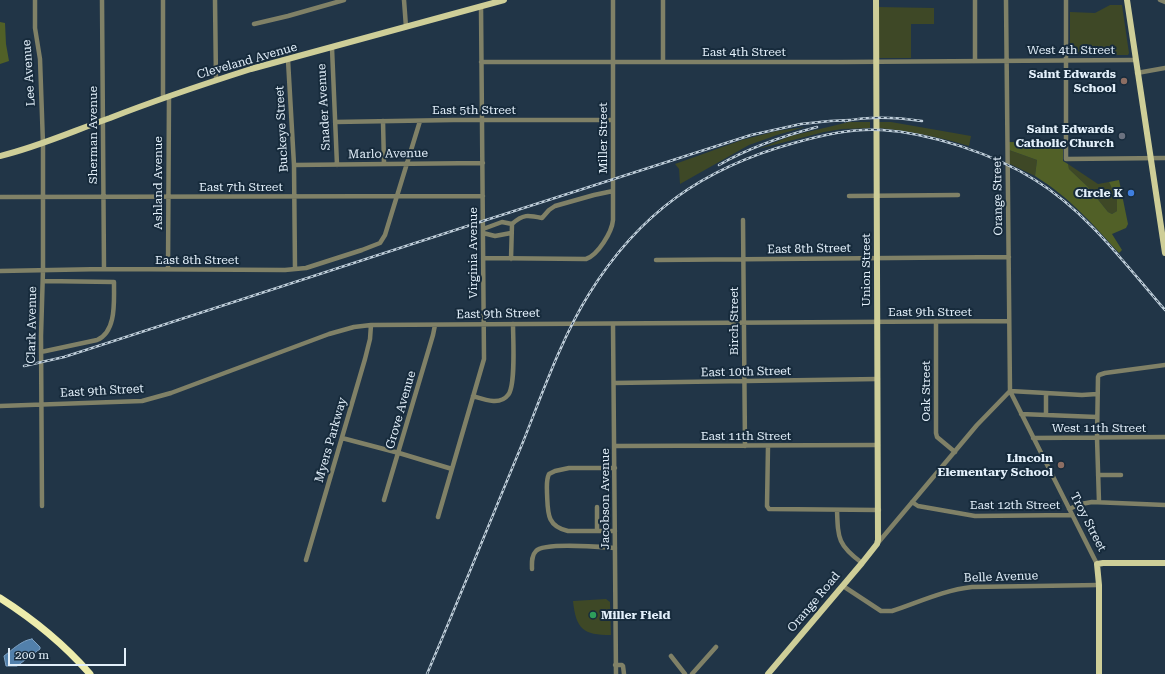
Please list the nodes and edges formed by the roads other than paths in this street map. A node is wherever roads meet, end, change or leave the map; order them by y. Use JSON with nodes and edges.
{"nodes":[{"id":1,"x":35,"y":0,"type":"edge"},
{"id":2,"x":102,"y":0,"type":"edge"},
{"id":3,"x":163,"y":0,"type":"edge"},
{"id":4,"x":215,"y":0,"type":"edge"},
{"id":5,"x":344,"y":0,"type":"edge"},
{"id":6,"x":404,"y":0,"type":"edge"},
{"id":7,"x":504,"y":0,"type":"edge"},
{"id":8,"x":613,"y":0,"type":"edge"},
{"id":9,"x":663,"y":0,"type":"edge"},
{"id":10,"x":876,"y":0,"type":"edge"},
{"id":11,"x":975,"y":0,"type":"edge"},
{"id":12,"x":1006,"y":0,"type":"edge"},
{"id":13,"x":1066,"y":0,"type":"edge"},
{"id":14,"x":1126,"y":0,"type":"edge"},
{"id":15,"x":1160,"y":0,"type":"edge"},
{"id":16,"x":1165,"y":2,"type":"edge"},
{"id":17,"x":481,"y":6,"type":"junction"},
{"id":18,"x":254,"y":24,"type":"dead end"},
{"id":19,"x":406,"y":27,"type":"junction"},
{"id":20,"x":332,"y":48,"type":"junction"},
{"id":21,"x":288,"y":60,"type":"junction"},
{"id":22,"x":1007,"y":60,"type":"junction"},
{"id":23,"x":1066,"y":60,"type":"junction"},
{"id":24,"x":1135,"y":60,"type":"junction"},
{"id":25,"x":612,"y":61,"type":"junction"},
{"id":26,"x":876,"y":61,"type":"junction"},
{"id":27,"x":975,"y":61,"type":"junction"},
{"id":28,"x":482,"y":62,"type":"junction"},
{"id":29,"x":663,"y":62,"type":"junction"},
{"id":30,"x":1165,"y":68,"type":"edge"},
{"id":31,"x":1137,"y":73,"type":"junction"},
{"id":32,"x":216,"y":80,"type":"junction"},
{"id":33,"x":166,"y":97,"type":"junction"},
{"id":34,"x":103,"y":120,"type":"junction"},
{"id":35,"x":482,"y":120,"type":"junction"},
{"id":36,"x":614,"y":120,"type":"junction"},
{"id":37,"x":383,"y":121,"type":"junction"},
{"id":38,"x":420,"y":121,"type":"junction"},
{"id":39,"x":335,"y":122,"type":"junction"},
{"id":40,"x":43,"y":144,"type":"junction"},
{"id":41,"x":0,"y":156,"type":"edge"},
{"id":42,"x":1151,"y":158,"type":"junction"},
{"id":43,"x":1165,"y":158,"type":"edge"},
{"id":44,"x":483,"y":162,"type":"junction"},
{"id":45,"x":384,"y":164,"type":"junction"},
{"id":46,"x":406,"y":164,"type":"junction"},
{"id":47,"x":294,"y":165,"type":"junction"},
{"id":48,"x":337,"y":165,"type":"junction"},
{"id":49,"x":613,"y":191,"type":"junction"},
{"id":50,"x":958,"y":195,"type":"dead end"},
{"id":51,"x":398,"y":196,"type":"junction"},
{"id":52,"x":483,"y":196,"type":"junction"},
{"id":53,"x":849,"y":196,"type":"dead end"},
{"id":54,"x":877,"y":196,"type":"junction"},
{"id":55,"x":0,"y":197,"type":"edge"},
{"id":56,"x":43,"y":197,"type":"junction"},
{"id":57,"x":103,"y":197,"type":"junction"},
{"id":58,"x":168,"y":197,"type":"junction"},
{"id":59,"x":295,"y":197,"type":"junction"},
{"id":60,"x":743,"y":220,"type":"dead end"},
{"id":61,"x":512,"y":224,"type":"junction"},
{"id":62,"x":1163,"y":226,"type":"edge"},
{"id":63,"x":483,"y":231,"type":"junction"},
{"id":64,"x":511,"y":233,"type":"junction"},
{"id":65,"x":1165,"y":253,"type":"edge"},
{"id":66,"x":1009,"y":257,"type":"junction"},
{"id":67,"x":483,"y":258,"type":"junction"},
{"id":68,"x":877,"y":258,"type":"junction"},
{"id":69,"x":511,"y":259,"type":"junction"},
{"id":70,"x":656,"y":260,"type":"dead end"},
{"id":71,"x":743,"y":260,"type":"junction"},
{"id":72,"x":104,"y":269,"type":"junction"},
{"id":73,"x":168,"y":269,"type":"junction"},
{"id":74,"x":295,"y":269,"type":"junction"},
{"id":75,"x":43,"y":270,"type":"junction"},
{"id":76,"x":0,"y":271,"type":"edge"},
{"id":77,"x":43,"y":281,"type":"junction"},
{"id":78,"x":936,"y":321,"type":"junction"},
{"id":79,"x":1009,"y":321,"type":"junction"},
{"id":80,"x":878,"y":322,"type":"junction"},
{"id":81,"x":743,"y":323,"type":"junction"},
{"id":82,"x":483,"y":324,"type":"junction"},
{"id":83,"x":513,"y":324,"type":"junction"},
{"id":84,"x":613,"y":324,"type":"junction"},
{"id":85,"x":371,"y":325,"type":"junction"},
{"id":86,"x":435,"y":325,"type":"junction"},
{"id":87,"x":41,"y":352,"type":"junction"},
{"id":88,"x":1165,"y":365,"type":"edge"},
{"id":89,"x":878,"y":379,"type":"junction"},
{"id":90,"x":744,"y":382,"type":"junction"},
{"id":91,"x":614,"y":383,"type":"junction"},
{"id":92,"x":1010,"y":391,"type":"junction"},
{"id":93,"x":1046,"y":393,"type":"junction"},
{"id":94,"x":1097,"y":394,"type":"junction"},
{"id":95,"x":473,"y":396,"type":"junction"},
{"id":96,"x":42,"y":404,"type":"junction"},
{"id":97,"x":0,"y":406,"type":"edge"},
{"id":98,"x":1021,"y":414,"type":"junction"},
{"id":99,"x":1046,"y":416,"type":"junction"},
{"id":100,"x":1097,"y":417,"type":"junction"},
{"id":101,"x":1165,"y":437,"type":"edge"},
{"id":102,"x":342,"y":438,"type":"junction"},
{"id":103,"x":1033,"y":438,"type":"junction"},
{"id":104,"x":1097,"y":438,"type":"junction"},
{"id":105,"x":878,"y":445,"type":"junction"},
{"id":106,"x":614,"y":446,"type":"junction"},
{"id":107,"x":745,"y":446,"type":"junction"},
{"id":108,"x":768,"y":446,"type":"junction"},
{"id":109,"x":955,"y":452,"type":"junction"},
{"id":110,"x":399,"y":453,"type":"junction"},
{"id":111,"x":615,"y":468,"type":"junction"},
{"id":112,"x":452,"y":469,"type":"junction"},
{"id":113,"x":1098,"y":475,"type":"junction"},
{"id":114,"x":1121,"y":475,"type":"dead end"},
{"id":115,"x":384,"y":500,"type":"dead end"},
{"id":116,"x":912,"y":502,"type":"junction"},
{"id":117,"x":1099,"y":502,"type":"junction"},
{"id":118,"x":1165,"y":505,"type":"edge"},
{"id":119,"x":42,"y":506,"type":"dead end"},
{"id":120,"x":597,"y":507,"type":"dead end"},
{"id":121,"x":1069,"y":509,"type":"junction"},
{"id":122,"x":837,"y":510,"type":"junction"},
{"id":123,"x":879,"y":510,"type":"junction"},
{"id":124,"x":1072,"y":515,"type":"junction"},
{"id":125,"x":438,"y":516,"type":"dead end"},
{"id":126,"x":597,"y":531,"type":"junction"},
{"id":127,"x":615,"y":531,"type":"junction"},
{"id":128,"x":878,"y":542,"type":"junction"},
{"id":129,"x":615,"y":548,"type":"junction"},
{"id":130,"x":306,"y":560,"type":"dead end"},
{"id":131,"x":862,"y":563,"type":"junction"},
{"id":132,"x":1165,"y":563,"type":"edge"},
{"id":133,"x":1097,"y":564,"type":"junction"},
{"id":134,"x":532,"y":569,"type":"dead end"},
{"id":135,"x":1100,"y":585,"type":"junction"},
{"id":136,"x":843,"y":586,"type":"junction"},
{"id":137,"x":0,"y":598,"type":"edge"},
{"id":138,"x":716,"y":647,"type":"dead end"},
{"id":139,"x":671,"y":656,"type":"dead end"},
{"id":140,"x":616,"y":665,"type":"junction"},
{"id":141,"x":90,"y":674,"type":"edge"},
{"id":142,"x":616,"y":674,"type":"edge"},
{"id":143,"x":624,"y":674,"type":"edge"},
{"id":144,"x":685,"y":674,"type":"edge"},
{"id":145,"x":692,"y":674,"type":"edge"},
{"id":146,"x":768,"y":674,"type":"edge"},
{"id":147,"x":1099,"y":674,"type":"edge"}],
"edges":[{"from":1,"to":40,"type":"street","name":"Lee Avenue"},
{"from":2,"to":34,"type":"street","name":"Sherman Avenue"},
{"from":3,"to":33,"type":"street","name":"Ashland Avenue"},
{"from":4,"to":32,"type":"street"},
{"from":5,"to":18,"type":"street"},
{"from":6,"to":19,"type":"street"},
{"from":7,"to":17,"type":"main road","name":"Cleveland Avenue"},
{"from":8,"to":25,"type":"street","name":"Miller Street"},
{"from":9,"to":29,"type":"street"},
{"from":10,"to":26,"type":"main road","name":"Union Street"},
{"from":11,"to":27,"type":"street"},
{"from":12,"to":22,"type":"street","name":"Orange Street"},
{"from":13,"to":23,"type":"street"},
{"from":14,"to":24,"type":"main road"},
{"from":15,"to":16,"type":"street"},
{"from":17,"to":19,"type":"main road","name":"Cleveland Avenue"},
{"from":17,"to":28,"type":"street","name":"Virginia Avenue"},
{"from":19,"to":20,"type":"main road","name":"Cleveland Avenue"},
{"from":20,"to":21,"type":"main road","name":"Cleveland Avenue"},
{"from":20,"to":39,"type":"street","name":"Snader Avenue"},
{"from":21,"to":32,"type":"main road","name":"Cleveland Avenue"},
{"from":21,"to":47,"type":"street","name":"Buckeye Street"},
{"from":22,"to":23,"type":"street","name":"West 4th Street"},
{"from":22,"to":27,"type":"street","name":"East 4th Street"},
{"from":22,"to":66,"type":"street","name":"Orange Street"},
{"from":23,"to":24,"type":"street","name":"West 4th Street"},
{"from":23,"to":42,"type":"street"},
{"from":24,"to":31,"type":"main road"},
{"from":25,"to":28,"type":"street","name":"East 4th Street"},
{"from":25,"to":29,"type":"street","name":"East 4th Street"},
{"from":25,"to":36,"type":"street","name":"Miller Street"},
{"from":26,"to":27,"type":"street","name":"East 4th Street"},
{"from":26,"to":29,"type":"street","name":"East 4th Street"},
{"from":26,"to":54,"type":"main road","name":"Union Street"},
{"from":28,"to":35,"type":"street","name":"Virginia Avenue"},
{"from":30,"to":31,"type":"street"},
{"from":31,"to":42,"type":"main road"},
{"from":32,"to":33,"type":"main road","name":"Cleveland Avenue"},
{"from":33,"to":34,"type":"main road","name":"Cleveland Avenue"},
{"from":33,"to":58,"type":"street","name":"Ashland Avenue"},
{"from":34,"to":40,"type":"main road","name":"Cleveland Avenue"},
{"from":34,"to":57,"type":"street","name":"Sherman Avenue"},
{"from":35,"to":36,"type":"street","name":"East 5th Street"},
{"from":35,"to":38,"type":"street","name":"East 5th Street"},
{"from":35,"to":44,"type":"street","name":"Virginia Avenue"},
{"from":36,"to":49,"type":"street","name":"Miller Street"},
{"from":37,"to":38,"type":"street","name":"East 5th Street"},
{"from":37,"to":39,"type":"street","name":"East 5th Street"},
{"from":37,"to":45,"type":"street"},
{"from":38,"to":46,"type":"street"},
{"from":39,"to":48,"type":"street","name":"Snader Avenue"},
{"from":40,"to":41,"type":"main road","name":"Cleveland Avenue"},
{"from":40,"to":56,"type":"street","name":"Clark Avenue"},
{"from":42,"to":43,"type":"street"},
{"from":42,"to":62,"type":"main road"},
{"from":44,"to":46,"type":"street","name":"Marlo Avenue"},
{"from":44,"to":52,"type":"street","name":"Virginia Avenue"},
{"from":45,"to":46,"type":"street","name":"Marlo Avenue"},
{"from":45,"to":48,"type":"street","name":"Marlo Avenue"},
{"from":46,"to":51,"type":"street"},
{"from":47,"to":48,"type":"street","name":"Marlo Avenue"},
{"from":47,"to":59,"type":"street","name":"Buckeye Street"},
{"from":49,"to":61,"type":"street"},
{"from":49,"to":69,"type":"street","name":"Miller Street"},
{"from":50,"to":54,"type":"street"},
{"from":51,"to":52,"type":"street","name":"East 7th Street"},
{"from":51,"to":59,"type":"street","name":"East 7th Street"},
{"from":51,"to":74,"type":"street","name":"East 8th Street"},
{"from":52,"to":63,"type":"street","name":"Virginia Avenue"},
{"from":53,"to":54,"type":"street"},
{"from":54,"to":68,"type":"main road","name":"Union Street"},
{"from":55,"to":56,"type":"street","name":"East 7th Street"},
{"from":56,"to":57,"type":"street","name":"East 7th Street"},
{"from":56,"to":75,"type":"street","name":"Clark Avenue"},
{"from":57,"to":58,"type":"street","name":"East 7th Street"},
{"from":57,"to":72,"type":"street","name":"Sherman Avenue"},
{"from":58,"to":59,"type":"street","name":"East 7th Street"},
{"from":58,"to":73,"type":"street","name":"Ashland Avenue"},
{"from":59,"to":74,"type":"street","name":"Buckeye Street"},
{"from":60,"to":71,"type":"street","name":"Birch Street"},
{"from":61,"to":63,"type":"street"},
{"from":61,"to":64,"type":"street"},
{"from":62,"to":65,"type":"main road"},
{"from":63,"to":64,"type":"street"},
{"from":63,"to":67,"type":"street","name":"Virginia Avenue"},
{"from":64,"to":69,"type":"street"},
{"from":66,"to":68,"type":"street","name":"East 8th Street"},
{"from":66,"to":79,"type":"street","name":"Orange Street"},
{"from":67,"to":69,"type":"street"},
{"from":67,"to":82,"type":"street","name":"Virginia Avenue"},
{"from":68,"to":71,"type":"street","name":"East 8th Street"},
{"from":68,"to":80,"type":"main road","name":"Union Street"},
{"from":70,"to":71,"type":"street","name":"East 8th Street"},
{"from":71,"to":81,"type":"street","name":"Birch Street"},
{"from":72,"to":73,"type":"street","name":"East 8th Street"},
{"from":72,"to":75,"type":"street","name":"East 8th Street"},
{"from":73,"to":74,"type":"street","name":"East 8th Street"},
{"from":75,"to":76,"type":"street","name":"East 8th Street"},
{"from":75,"to":77,"type":"street","name":"Clark Avenue"},
{"from":77,"to":87,"type":"street","name":"Clark Avenue"},
{"from":77,"to":87,"type":"street"},
{"from":78,"to":79,"type":"street","name":"East 9th Street"},
{"from":78,"to":80,"type":"street","name":"East 9th Street"},
{"from":78,"to":109,"type":"street","name":"Oak Street"},
{"from":79,"to":92,"type":"street","name":"Orange Street"},
{"from":80,"to":81,"type":"street","name":"East 9th Street"},
{"from":80,"to":89,"type":"main road","name":"Union Street"},
{"from":81,"to":84,"type":"street","name":"East 9th Street"},
{"from":81,"to":90,"type":"street","name":"Birch Street"},
{"from":82,"to":83,"type":"street","name":"East 9th Street"},
{"from":82,"to":86,"type":"street","name":"East 9th Street"},
{"from":82,"to":95,"type":"street","name":"Virginia Avenue"},
{"from":83,"to":84,"type":"street","name":"East 9th Street"},
{"from":83,"to":95,"type":"street"},
{"from":84,"to":91,"type":"street","name":"Jacobson Avenue"},
{"from":85,"to":86,"type":"street","name":"East 9th Street"},
{"from":85,"to":96,"type":"street","name":"East 9th Street"},
{"from":85,"to":102,"type":"street","name":"Myers Parkway"},
{"from":86,"to":110,"type":"street","name":"Grove Avenue"},
{"from":87,"to":96,"type":"street","name":"Clark Avenue"},
{"from":88,"to":94,"type":"street"},
{"from":89,"to":90,"type":"street","name":"East 10th Street"},
{"from":89,"to":105,"type":"main road","name":"Union Street"},
{"from":90,"to":91,"type":"street","name":"East 10th Street"},
{"from":90,"to":107,"type":"street","name":"Birch Street"},
{"from":91,"to":106,"type":"street","name":"Jacobson Avenue"},
{"from":92,"to":93,"type":"street"},
{"from":92,"to":98,"type":"street","name":"Troy Street"},
{"from":92,"to":109,"type":"street","name":"Orange Road"},
{"from":93,"to":94,"type":"street"},
{"from":93,"to":99,"type":"street"},
{"from":94,"to":100,"type":"street"},
{"from":95,"to":112,"type":"street","name":"Virginia Avenue"},
{"from":96,"to":97,"type":"street","name":"East 9th Street"},
{"from":96,"to":119,"type":"street","name":"Clark Avenue"},
{"from":98,"to":99,"type":"street"},
{"from":98,"to":103,"type":"street","name":"Troy Street"},
{"from":99,"to":100,"type":"street"},
{"from":100,"to":104,"type":"street"},
{"from":101,"to":104,"type":"street","name":"West 11th Street"},
{"from":102,"to":110,"type":"street"},
{"from":102,"to":130,"type":"street","name":"Myers Parkway"},
{"from":103,"to":104,"type":"street","name":"West 11th Street"},
{"from":103,"to":121,"type":"street","name":"Troy Street"},
{"from":104,"to":113,"type":"street"},
{"from":105,"to":108,"type":"street","name":"East 11th Street"},
{"from":105,"to":123,"type":"main road","name":"Union Street"},
{"from":106,"to":107,"type":"street","name":"East 11th Street"},
{"from":106,"to":111,"type":"street","name":"Jacobson Avenue"},
{"from":107,"to":108,"type":"street","name":"East 11th Street"},
{"from":108,"to":122,"type":"street"},
{"from":109,"to":116,"type":"street","name":"Orange Road"},
{"from":110,"to":112,"type":"street"},
{"from":110,"to":115,"type":"street","name":"Grove Avenue"},
{"from":111,"to":126,"type":"street"},
{"from":111,"to":127,"type":"street","name":"Jacobson Avenue"},
{"from":112,"to":125,"type":"street","name":"Virginia Avenue"},
{"from":113,"to":114,"type":"street"},
{"from":113,"to":117,"type":"street"},
{"from":116,"to":124,"type":"street","name":"East 12th Street"},
{"from":116,"to":128,"type":"street","name":"Orange Road"},
{"from":117,"to":118,"type":"street"},
{"from":117,"to":121,"type":"street"},
{"from":120,"to":126,"type":"street"},
{"from":121,"to":124,"type":"street","name":"Troy Street"},
{"from":122,"to":123,"type":"street"},
{"from":122,"to":131,"type":"street"},
{"from":123,"to":128,"type":"main road","name":"Union Street"},
{"from":124,"to":133,"type":"street","name":"Troy Street"},
{"from":126,"to":127,"type":"street"},
{"from":127,"to":129,"type":"street","name":"Jacobson Avenue"},
{"from":128,"to":131,"type":"main road","name":"Orange Road"},
{"from":129,"to":134,"type":"street"},
{"from":129,"to":140,"type":"street","name":"Jacobson Avenue"},
{"from":131,"to":136,"type":"main road","name":"Orange Road"},
{"from":132,"to":133,"type":"main road"},
{"from":133,"to":135,"type":"main road","name":"Troy Street"},
{"from":135,"to":136,"type":"street","name":"Belle Avenue"},
{"from":135,"to":147,"type":"main road","name":"Troy Street"},
{"from":136,"to":146,"type":"main road","name":"Orange Road"},
{"from":137,"to":141,"type":"highway"},
{"from":138,"to":145,"type":"street"},
{"from":139,"to":144,"type":"street"},
{"from":140,"to":142,"type":"street","name":"Jacobson Avenue"},
{"from":140,"to":143,"type":"street"}]}
